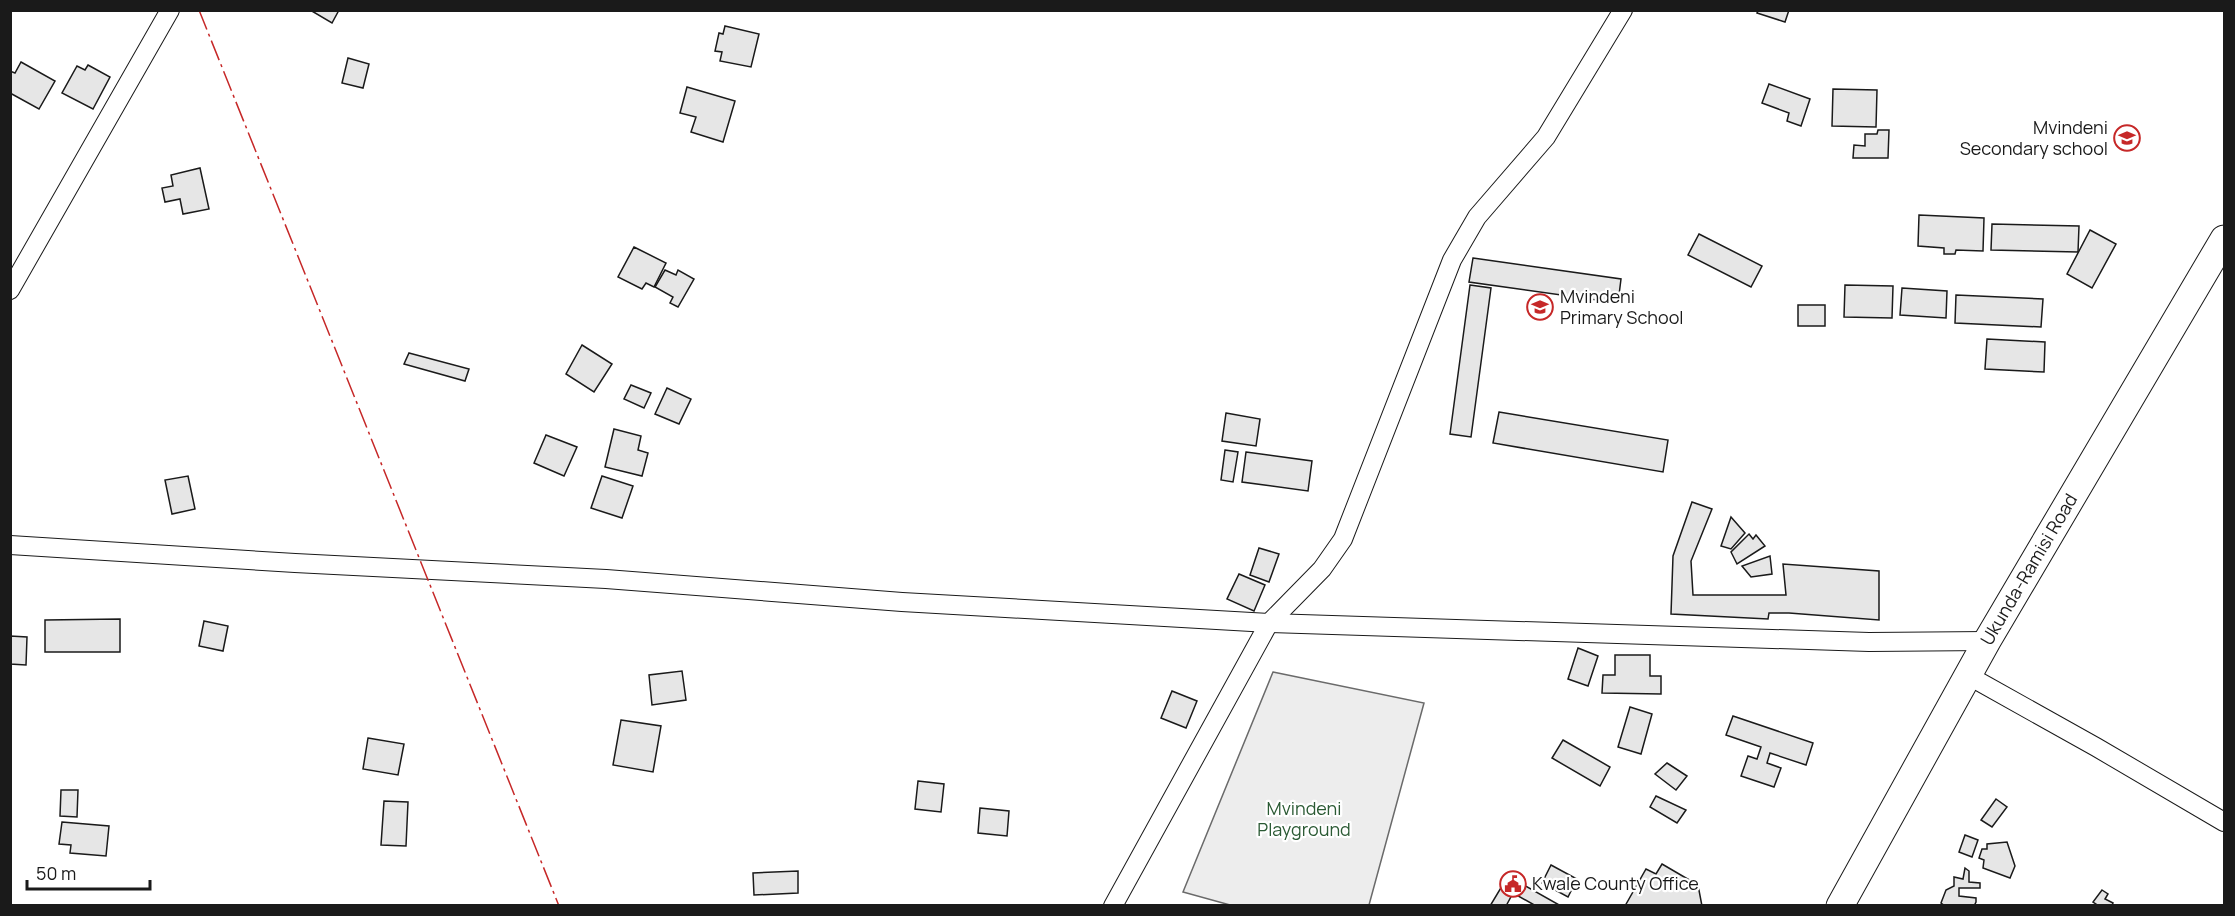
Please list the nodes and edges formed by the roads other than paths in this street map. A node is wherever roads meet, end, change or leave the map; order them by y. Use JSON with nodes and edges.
{"nodes":[{"id":1,"x":170,"y":10,"type":"edge"},
{"id":2,"x":1623,"y":10,"type":"edge"},
{"id":3,"x":2224,"y":239,"type":"edge"},
{"id":4,"x":10,"y":290,"type":"edge"},
{"id":5,"x":10,"y":545,"type":"edge"},
{"id":6,"x":1269,"y":623,"type":"junction"},
{"id":7,"x":1987,"y":640,"type":"junction"},
{"id":8,"x":1969,"y":676,"type":"junction"},
{"id":9,"x":2224,"y":822,"type":"edge"},
{"id":10,"x":1113,"y":906,"type":"edge"},
{"id":11,"x":1840,"y":906,"type":"edge"}],
"edges":[{"from":1,"to":4,"type":"street"},
{"from":2,"to":6,"type":"street"},
{"from":3,"to":7,"type":"highway","name":"Ukunda-Ramisi Road"},
{"from":5,"to":6,"type":"street"},
{"from":6,"to":7,"type":"street"},
{"from":6,"to":10,"type":"street"},
{"from":7,"to":8,"type":"highway","name":"Ukunda-Ramisi Road"},
{"from":8,"to":9,"type":"street"},
{"from":8,"to":11,"type":"highway","name":"Ukunda-Ramisi Road"}]}
